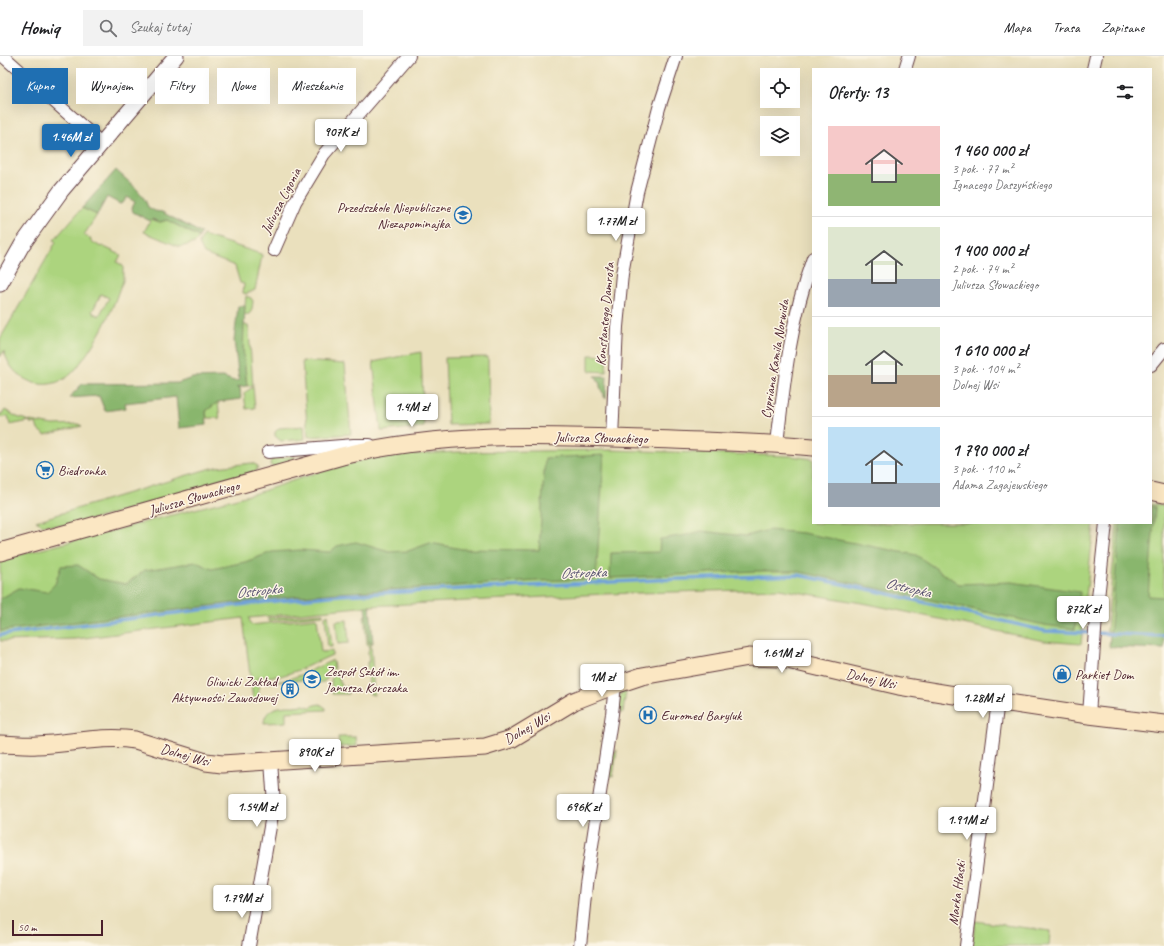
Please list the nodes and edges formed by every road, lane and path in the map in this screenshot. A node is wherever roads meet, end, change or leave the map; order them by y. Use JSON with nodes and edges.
{"nodes":[{"id":1,"x":3,"y":56,"type":"edge"},
{"id":2,"x":176,"y":56,"type":"edge"},
{"id":3,"x":409,"y":56,"type":"edge"},
{"id":4,"x":676,"y":56,"type":"edge"},
{"id":5,"x":909,"y":56,"type":"edge"},
{"id":6,"x":1096,"y":56,"type":"edge"},
{"id":7,"x":905,"y":68,"type":"edge"},
{"id":8,"x":1093,"y":68,"type":"edge"},
{"id":9,"x":101,"y":143,"type":"junction"},
{"id":10,"x":274,"y":250,"type":"dead end"},
{"id":11,"x":812,"y":261,"type":"edge"},
{"id":12,"x":0,"y":284,"type":"edge"},
{"id":13,"x":1164,"y":349,"type":"edge"},
{"id":14,"x":1152,"y":364,"type":"edge"},
{"id":15,"x":612,"y":438,"type":"junction"},
{"id":16,"x":777,"y":444,"type":"junction"},
{"id":17,"x":389,"y":446,"type":"junction"},
{"id":18,"x":812,"y":447,"type":"edge"},
{"id":19,"x":268,"y":452,"type":"dead end"},
{"id":20,"x":1152,"y":492,"type":"edge"},
{"id":21,"x":1164,"y":494,"type":"edge"},
{"id":22,"x":1106,"y":524,"type":"edge"},
{"id":23,"x":0,"y":552,"type":"edge"},
{"id":24,"x":615,"y":685,"type":"junction"},
{"id":25,"x":998,"y":701,"type":"junction"},
{"id":26,"x":1089,"y":715,"type":"junction"},
{"id":27,"x":1164,"y":724,"type":"edge"},
{"id":28,"x":0,"y":744,"type":"edge"},
{"id":29,"x":271,"y":762,"type":"junction"},
{"id":30,"x":250,"y":946,"type":"edge"},
{"id":31,"x":580,"y":946,"type":"edge"},
{"id":32,"x":966,"y":946,"type":"edge"}],
"edges":[{"from":1,"to":9,"type":"street"},
{"from":2,"to":9,"type":"street"},
{"from":3,"to":10,"type":"street","name":"Juliusza Ligonia"},
{"from":4,"to":15,"type":"street","name":"Konstantego Damrota"},
{"from":5,"to":7,"type":"street"},
{"from":6,"to":8,"type":"street"},
{"from":9,"to":12,"type":"street"},
{"from":11,"to":16,"type":"street","name":"Cypriana Kamila Norwida"},
{"from":13,"to":14,"type":"street"},
{"from":15,"to":16,"type":"main road","name":"Juliusza Słowackiego"},
{"from":15,"to":17,"type":"main road","name":"Juliusza Słowackiego"},
{"from":16,"to":18,"type":"main road","name":"Juliusza Słowackiego"},
{"from":17,"to":19,"type":"street","name":"Juliusza Słowackiego"},
{"from":17,"to":23,"type":"main road","name":"Juliusza Słowackiego"},
{"from":20,"to":21,"type":"main road"},
{"from":22,"to":26,"type":"street"},
{"from":24,"to":25,"type":"main road","name":"Dolnej Wsi"},
{"from":24,"to":29,"type":"main road","name":"Dolnej Wsi"},
{"from":24,"to":31,"type":"street"},
{"from":25,"to":26,"type":"main road","name":"Dolnej Wsi"},
{"from":25,"to":32,"type":"street","name":"Marka Hłaski"},
{"from":26,"to":27,"type":"main road","name":"Dolnej Wsi"},
{"from":28,"to":29,"type":"main road","name":"Dolnej Wsi"},
{"from":29,"to":30,"type":"street"}]}
